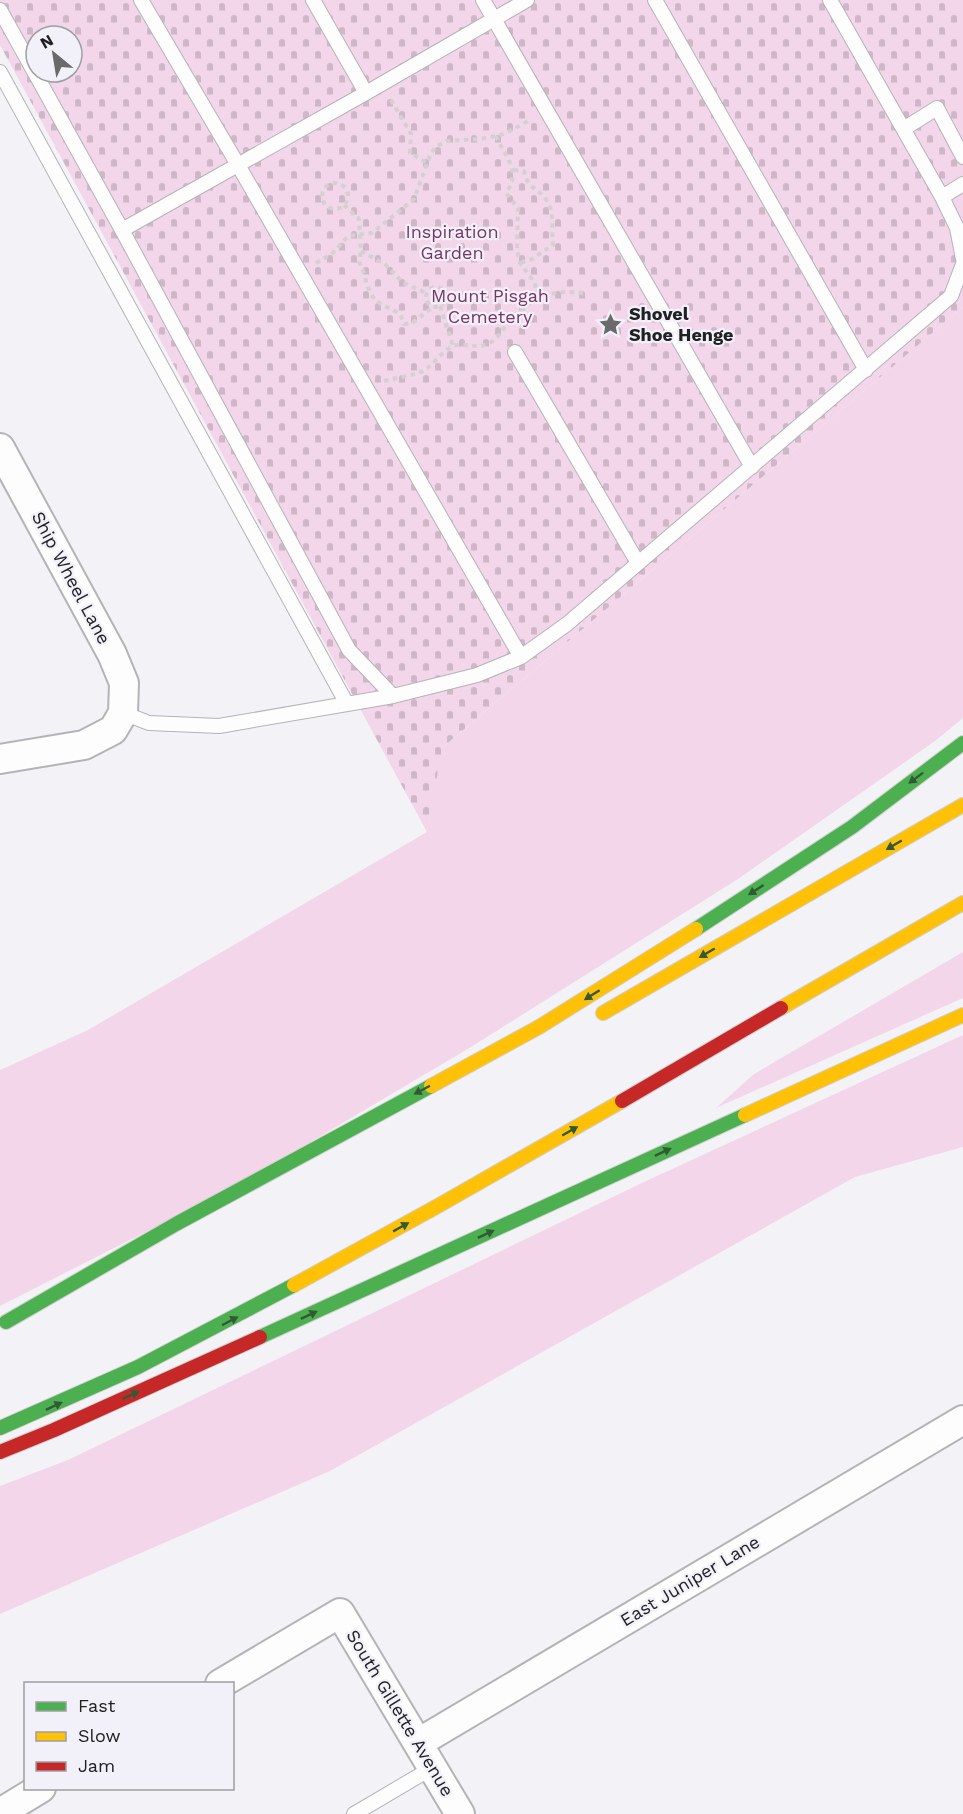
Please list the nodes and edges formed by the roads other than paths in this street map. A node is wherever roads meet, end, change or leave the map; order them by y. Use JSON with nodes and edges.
{"nodes":[{"id":1,"x":141,"y":0,"type":"edge"},
{"id":2,"x":313,"y":0,"type":"edge"},
{"id":3,"x":483,"y":0,"type":"edge"},
{"id":4,"x":526,"y":0,"type":"edge"},
{"id":5,"x":655,"y":0,"type":"edge"},
{"id":6,"x":830,"y":0,"type":"edge"},
{"id":7,"x":0,"y":10,"type":"edge"},
{"id":8,"x":493,"y":19,"type":"junction"},
{"id":9,"x":0,"y":72,"type":"edge"},
{"id":10,"x":366,"y":93,"type":"junction"},
{"id":11,"x":905,"y":128,"type":"junction"},
{"id":12,"x":963,"y":157,"type":"edge"},
{"id":13,"x":238,"y":165,"type":"junction"},
{"id":14,"x":963,"y":184,"type":"edge"},
{"id":15,"x":942,"y":197,"type":"junction"},
{"id":16,"x":122,"y":230,"type":"junction"},
{"id":17,"x":963,"y":259,"type":"edge"},
{"id":18,"x":963,"y":264,"type":"edge"},
{"id":19,"x":515,"y":352,"type":"dead end"},
{"id":20,"x":866,"y":370,"type":"junction"},
{"id":21,"x":0,"y":448,"type":"edge"},
{"id":22,"x":752,"y":467,"type":"junction"},
{"id":23,"x":638,"y":563,"type":"junction"},
{"id":24,"x":520,"y":657,"type":"junction"},
{"id":25,"x":393,"y":696,"type":"junction"},
{"id":26,"x":347,"y":704,"type":"junction"},
{"id":27,"x":123,"y":713,"type":"junction"},
{"id":28,"x":963,"y":743,"type":"edge"},
{"id":29,"x":0,"y":759,"type":"edge"},
{"id":30,"x":963,"y":805,"type":"edge"},
{"id":31,"x":963,"y":903,"type":"edge"},
{"id":32,"x":963,"y":1015,"type":"edge"},
{"id":33,"x":596,"y":1017,"type":"dead end"},
{"id":34,"x":111,"y":1276,"type":"dead end"},
{"id":35,"x":3,"y":1323,"type":"edge"},
{"id":36,"x":963,"y":1420,"type":"edge"},
{"id":37,"x":0,"y":1428,"type":"edge"},
{"id":38,"x":0,"y":1452,"type":"edge"},
{"id":39,"x":222,"y":1682,"type":"edge"},
{"id":40,"x":418,"y":1743,"type":"junction"},
{"id":41,"x":432,"y":1768,"type":"junction"},
{"id":42,"x":38,"y":1790,"type":"edge"},
{"id":43,"x":0,"y":1813,"type":"edge"},
{"id":44,"x":354,"y":1814,"type":"edge"},
{"id":45,"x":460,"y":1814,"type":"edge"}],
"edges":[{"from":1,"to":13,"type":"lane"},
{"from":2,"to":10,"type":"lane"},
{"from":3,"to":8,"type":"lane"},
{"from":4,"to":8,"type":"lane"},
{"from":5,"to":20,"type":"lane"},
{"from":6,"to":11,"type":"lane"},
{"from":7,"to":16,"type":"lane"},
{"from":8,"to":10,"type":"lane"},
{"from":8,"to":22,"type":"lane"},
{"from":9,"to":26,"type":"lane"},
{"from":10,"to":13,"type":"lane"},
{"from":11,"to":12,"type":"lane"},
{"from":11,"to":15,"type":"lane"},
{"from":13,"to":16,"type":"lane"},
{"from":13,"to":24,"type":"lane"},
{"from":14,"to":15,"type":"lane"},
{"from":15,"to":17,"type":"lane"},
{"from":16,"to":25,"type":"lane"},
{"from":18,"to":20,"type":"lane"},
{"from":19,"to":23,"type":"lane"},
{"from":20,"to":22,"type":"lane"},
{"from":21,"to":27,"type":"street","name":"Ship Wheel Lane"},
{"from":22,"to":23,"type":"lane"},
{"from":23,"to":24,"type":"lane"},
{"from":24,"to":25,"type":"lane"},
{"from":25,"to":26,"type":"lane"},
{"from":26,"to":27,"type":"lane"},
{"from":27,"to":29,"type":"street"},
{"from":28,"to":35,"type":"highway","one_way":true},
{"from":30,"to":33,"type":"highway","one_way":true},
{"from":37,"to":31,"type":"highway","one_way":true},
{"from":38,"to":32,"type":"highway","one_way":true},
{"from":34,"to":35,"type":"highway"},
{"from":36,"to":40,"type":"street","name":"East Juniper Lane"},
{"from":39,"to":40,"type":"street","name":"South Gillette Avenue"},
{"from":40,"to":41,"type":"street","name":"South Gillette Avenue"},
{"from":41,"to":44,"type":"lane"},
{"from":41,"to":45,"type":"street","name":"South Gillette Avenue"},
{"from":42,"to":43,"type":"street"}]}
